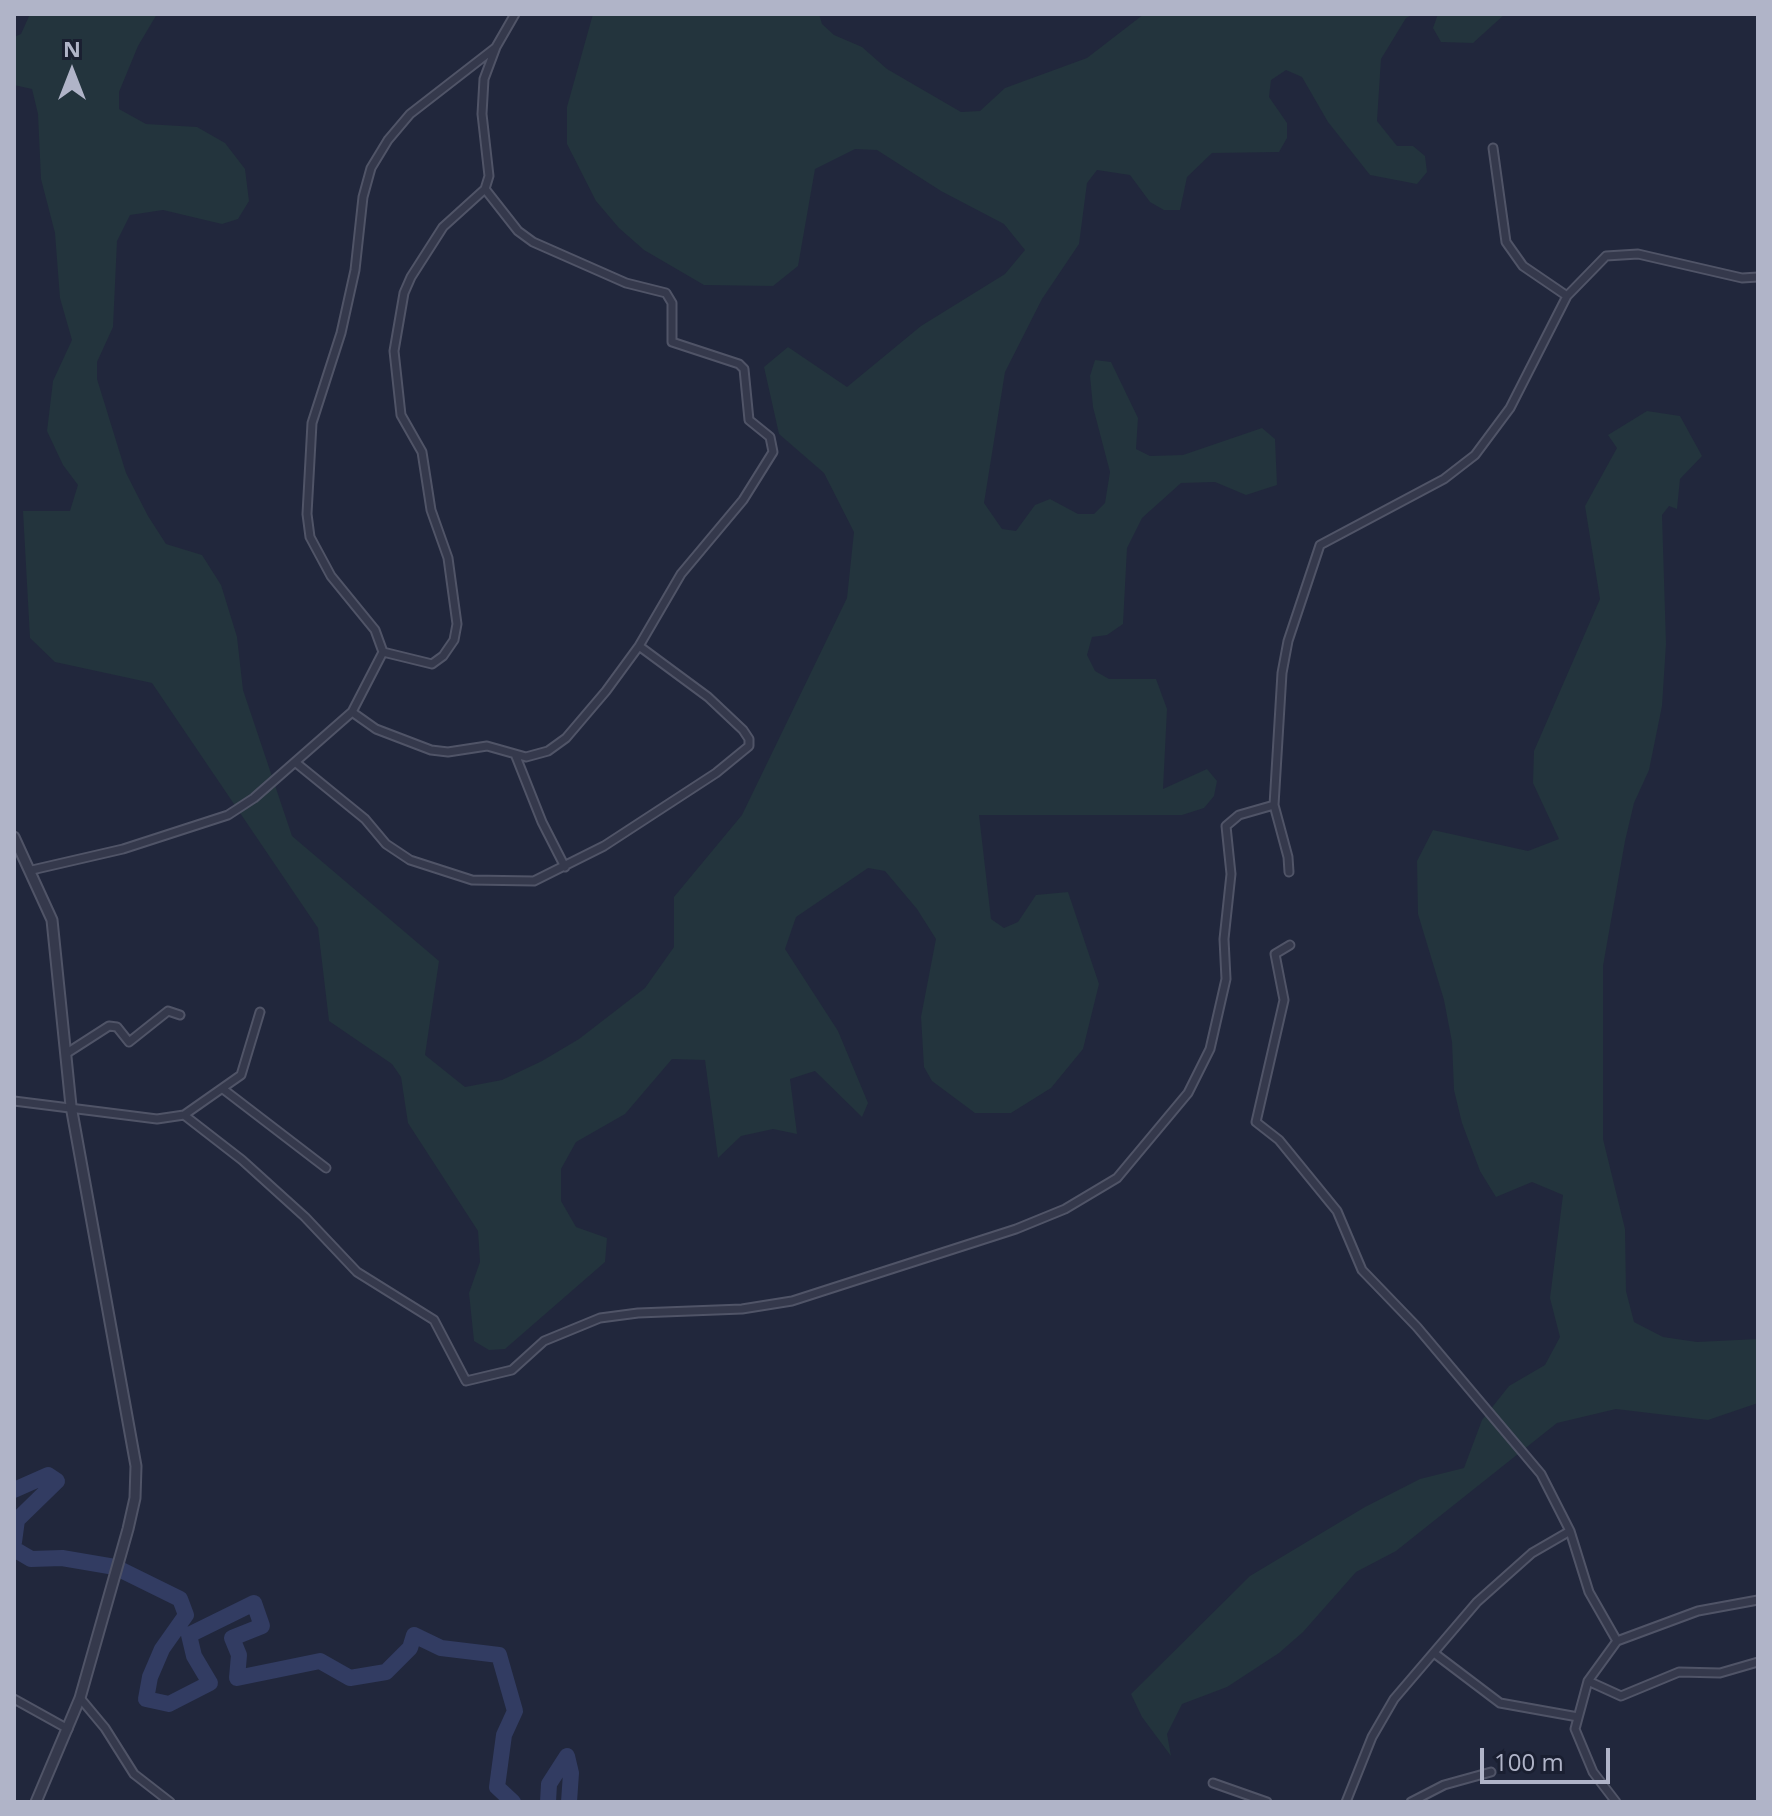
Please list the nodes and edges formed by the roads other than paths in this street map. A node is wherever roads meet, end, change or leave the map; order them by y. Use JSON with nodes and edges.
{"nodes":[{"id":1,"x":515,"y":14,"type":"edge"},
{"id":2,"x":496,"y":47,"type":"junction"},
{"id":3,"x":1493,"y":148,"type":"dead end"},
{"id":4,"x":485,"y":189,"type":"junction"},
{"id":5,"x":1758,"y":277,"type":"edge"},
{"id":6,"x":1567,"y":296,"type":"junction"},
{"id":7,"x":639,"y":646,"type":"junction"},
{"id":8,"x":383,"y":652,"type":"junction"},
{"id":9,"x":352,"y":712,"type":"junction"},
{"id":10,"x":515,"y":754,"type":"junction"},
{"id":11,"x":295,"y":762,"type":"junction"},
{"id":12,"x":1274,"y":805,"type":"junction"},
{"id":13,"x":14,"y":837,"type":"edge"},
{"id":14,"x":565,"y":867,"type":"junction"},
{"id":15,"x":32,"y":870,"type":"junction"},
{"id":16,"x":1289,"y":872,"type":"dead end"},
{"id":17,"x":1290,"y":945,"type":"dead end"},
{"id":18,"x":260,"y":1012,"type":"dead end"},
{"id":19,"x":180,"y":1015,"type":"dead end"},
{"id":20,"x":67,"y":1053,"type":"junction"},
{"id":21,"x":223,"y":1089,"type":"junction"},
{"id":22,"x":14,"y":1101,"type":"edge"},
{"id":23,"x":71,"y":1106,"type":"junction"},
{"id":24,"x":184,"y":1115,"type":"junction"},
{"id":25,"x":326,"y":1168,"type":"dead end"},
{"id":26,"x":1570,"y":1531,"type":"junction"},
{"id":27,"x":1758,"y":1600,"type":"edge"},
{"id":28,"x":1617,"y":1641,"type":"junction"},
{"id":29,"x":1434,"y":1653,"type":"junction"},
{"id":30,"x":1758,"y":1662,"type":"edge"},
{"id":31,"x":1588,"y":1681,"type":"junction"},
{"id":32,"x":80,"y":1698,"type":"junction"},
{"id":33,"x":14,"y":1699,"type":"edge"},
{"id":34,"x":1578,"y":1717,"type":"junction"},
{"id":35,"x":68,"y":1729,"type":"junction"},
{"id":36,"x":1491,"y":1772,"type":"dead end"},
{"id":37,"x":1213,"y":1783,"type":"dead end"},
{"id":38,"x":36,"y":1802,"type":"edge"},
{"id":39,"x":170,"y":1802,"type":"edge"},
{"id":40,"x":1267,"y":1802,"type":"edge"},
{"id":41,"x":1346,"y":1802,"type":"edge"},
{"id":42,"x":1411,"y":1802,"type":"edge"},
{"id":43,"x":1616,"y":1802,"type":"edge"}],
"edges":[{"from":1,"to":2,"type":"street"},
{"from":2,"to":4,"type":"street"},
{"from":2,"to":8,"type":"street"},
{"from":3,"to":6,"type":"street"},
{"from":4,"to":7,"type":"street"},
{"from":4,"to":8,"type":"street"},
{"from":5,"to":6,"type":"street"},
{"from":6,"to":12,"type":"street"},
{"from":7,"to":10,"type":"street"},
{"from":7,"to":14,"type":"street"},
{"from":8,"to":9,"type":"street"},
{"from":9,"to":10,"type":"street"},
{"from":9,"to":11,"type":"street"},
{"from":10,"to":14,"type":"street"},
{"from":11,"to":14,"type":"street"},
{"from":11,"to":15,"type":"street"},
{"from":12,"to":16,"type":"street"},
{"from":12,"to":24,"type":"street"},
{"from":13,"to":15,"type":"street"},
{"from":15,"to":20,"type":"street"},
{"from":17,"to":26,"type":"street"},
{"from":18,"to":21,"type":"street"},
{"from":19,"to":20,"type":"street"},
{"from":20,"to":23,"type":"street"},
{"from":21,"to":24,"type":"street"},
{"from":21,"to":25,"type":"street"},
{"from":22,"to":23,"type":"street"},
{"from":23,"to":24,"type":"street"},
{"from":23,"to":32,"type":"street"},
{"from":26,"to":28,"type":"street"},
{"from":26,"to":29,"type":"street"},
{"from":27,"to":28,"type":"street"},
{"from":28,"to":31,"type":"street"},
{"from":29,"to":34,"type":"street"},
{"from":29,"to":41,"type":"street"},
{"from":30,"to":31,"type":"street"},
{"from":31,"to":34,"type":"street"},
{"from":32,"to":35,"type":"street"},
{"from":32,"to":39,"type":"street"},
{"from":33,"to":35,"type":"street"},
{"from":34,"to":43,"type":"street"},
{"from":35,"to":38,"type":"street"},
{"from":36,"to":42,"type":"street"},
{"from":37,"to":40,"type":"street"}]}
